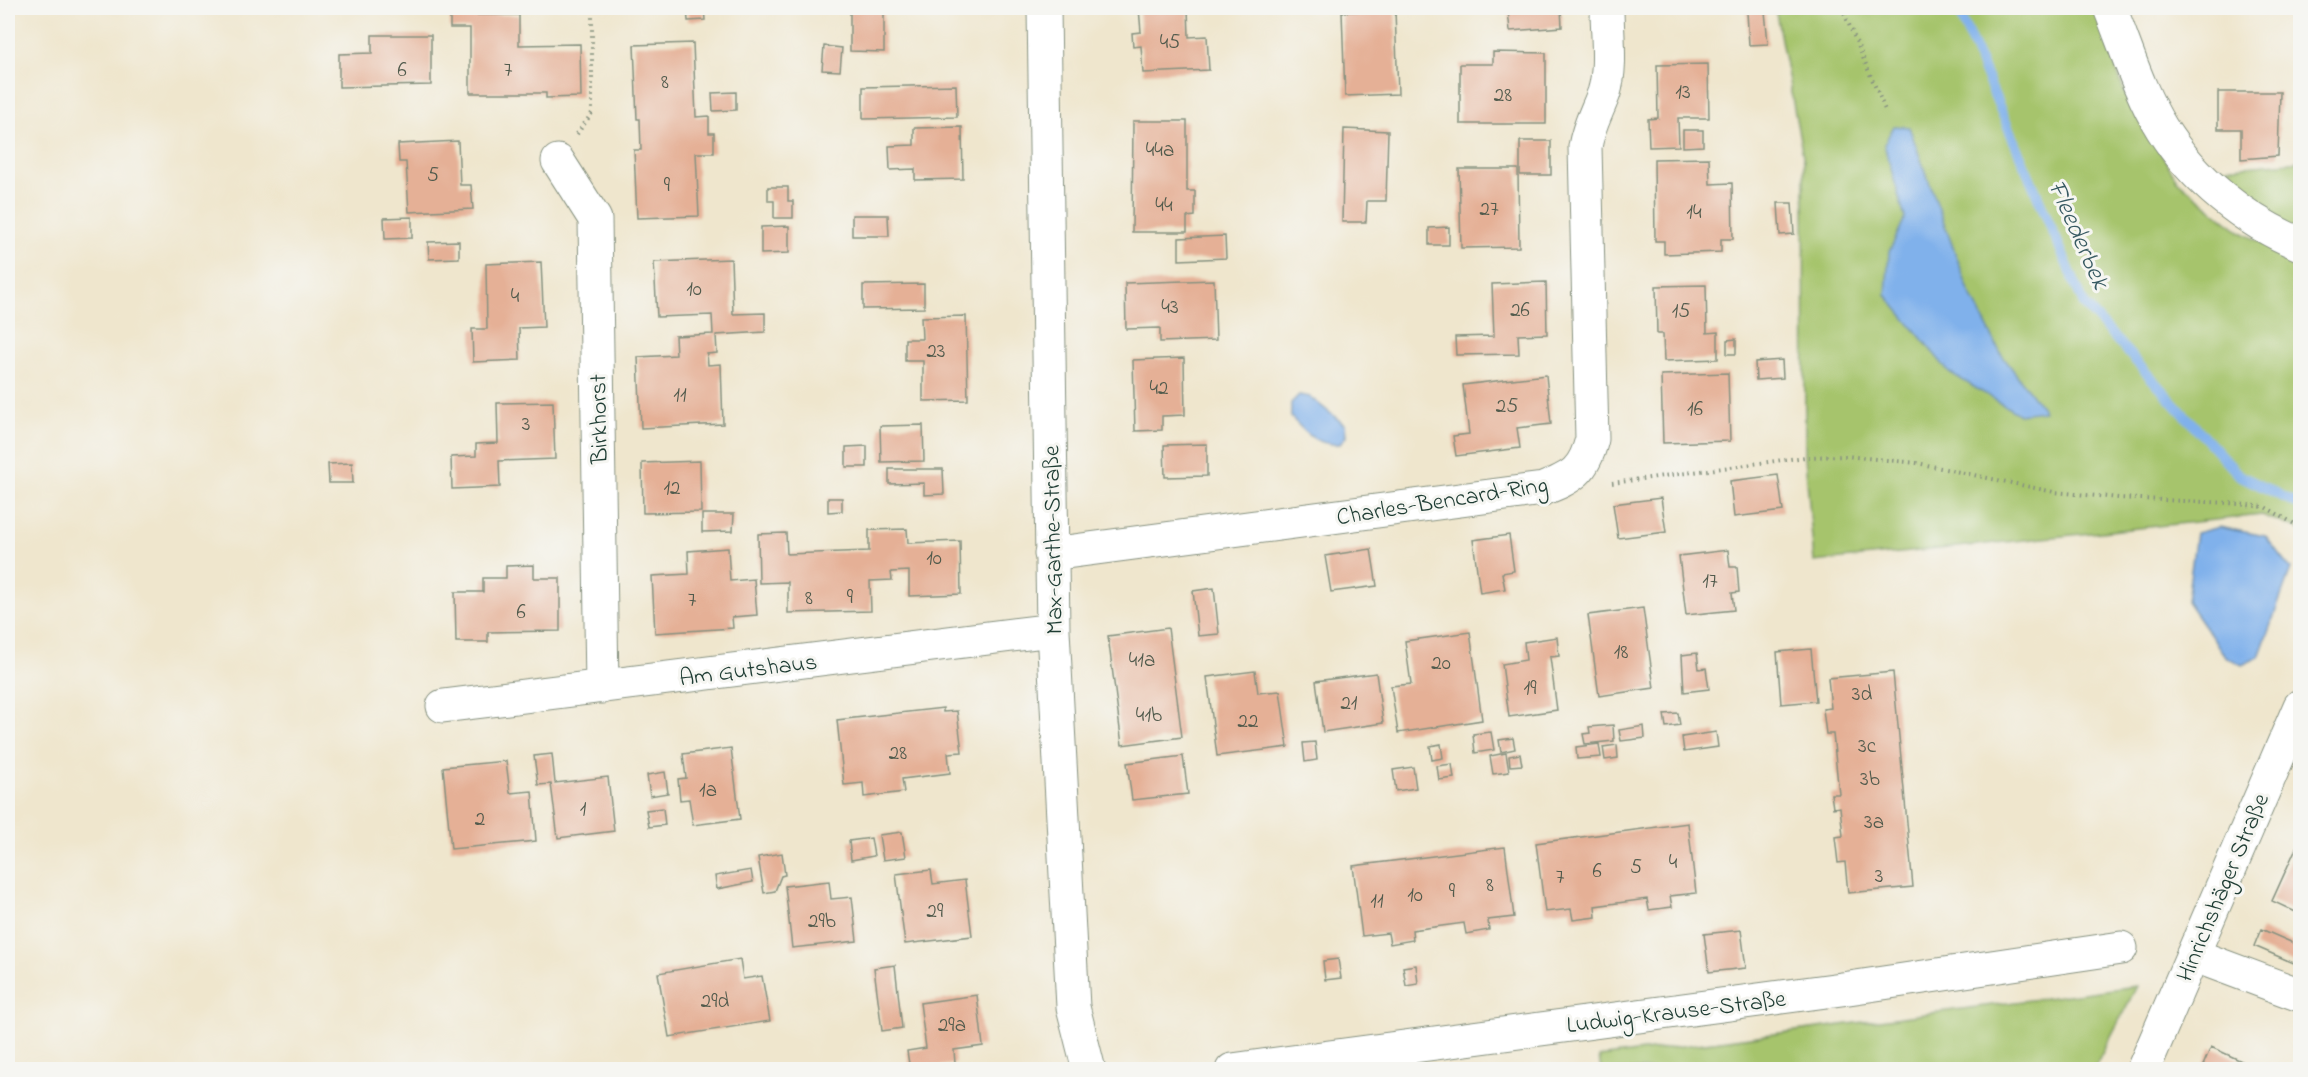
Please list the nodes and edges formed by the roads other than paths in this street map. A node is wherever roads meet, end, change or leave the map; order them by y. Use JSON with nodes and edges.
{"nodes":[{"id":1,"x":1044,"y":8,"type":"edge"},
{"id":2,"x":1611,"y":8,"type":"edge"},
{"id":3,"x":2110,"y":8,"type":"edge"},
{"id":4,"x":558,"y":161,"type":"road end"},
{"id":5,"x":2301,"y":244,"type":"edge"},
{"id":6,"x":1051,"y":554,"type":"junction"},
{"id":7,"x":1053,"y":630,"type":"junction"},
{"id":8,"x":602,"y":687,"type":"junction"},
{"id":9,"x":2301,"y":705,"type":"edge"},
{"id":10,"x":443,"y":706,"type":"dead end"},
{"id":11,"x":2121,"y":948,"type":"dead end"},
{"id":12,"x":2193,"y":955,"type":"junction"},
{"id":13,"x":2301,"y":995,"type":"edge"},
{"id":14,"x":1089,"y":1070,"type":"edge"},
{"id":15,"x":1232,"y":1070,"type":"edge"},
{"id":16,"x":2143,"y":1070,"type":"edge"}],
"edges":[{"from":1,"to":6,"type":"street","name":"Max-Garthe-Straße"},
{"from":2,"to":6,"type":"street","name":"Charles-Bencard-Ring"},
{"from":3,"to":5,"type":"street"},
{"from":4,"to":8,"type":"street","name":"Birkhorst"},
{"from":6,"to":7,"type":"street","name":"Max-Garthe-Straße"},
{"from":7,"to":8,"type":"street","name":"Am Gutshaus"},
{"from":7,"to":14,"type":"street","name":"Max-Garthe-Straße"},
{"from":8,"to":10,"type":"street","name":"Am Gutshaus"},
{"from":9,"to":12,"type":"street","name":"Hinrichshäger Straße"},
{"from":11,"to":15,"type":"street","name":"Ludwig-Krause-Straße"},
{"from":12,"to":13,"type":"street"},
{"from":12,"to":16,"type":"street","name":"Hinrichshäger Straße"}]}
